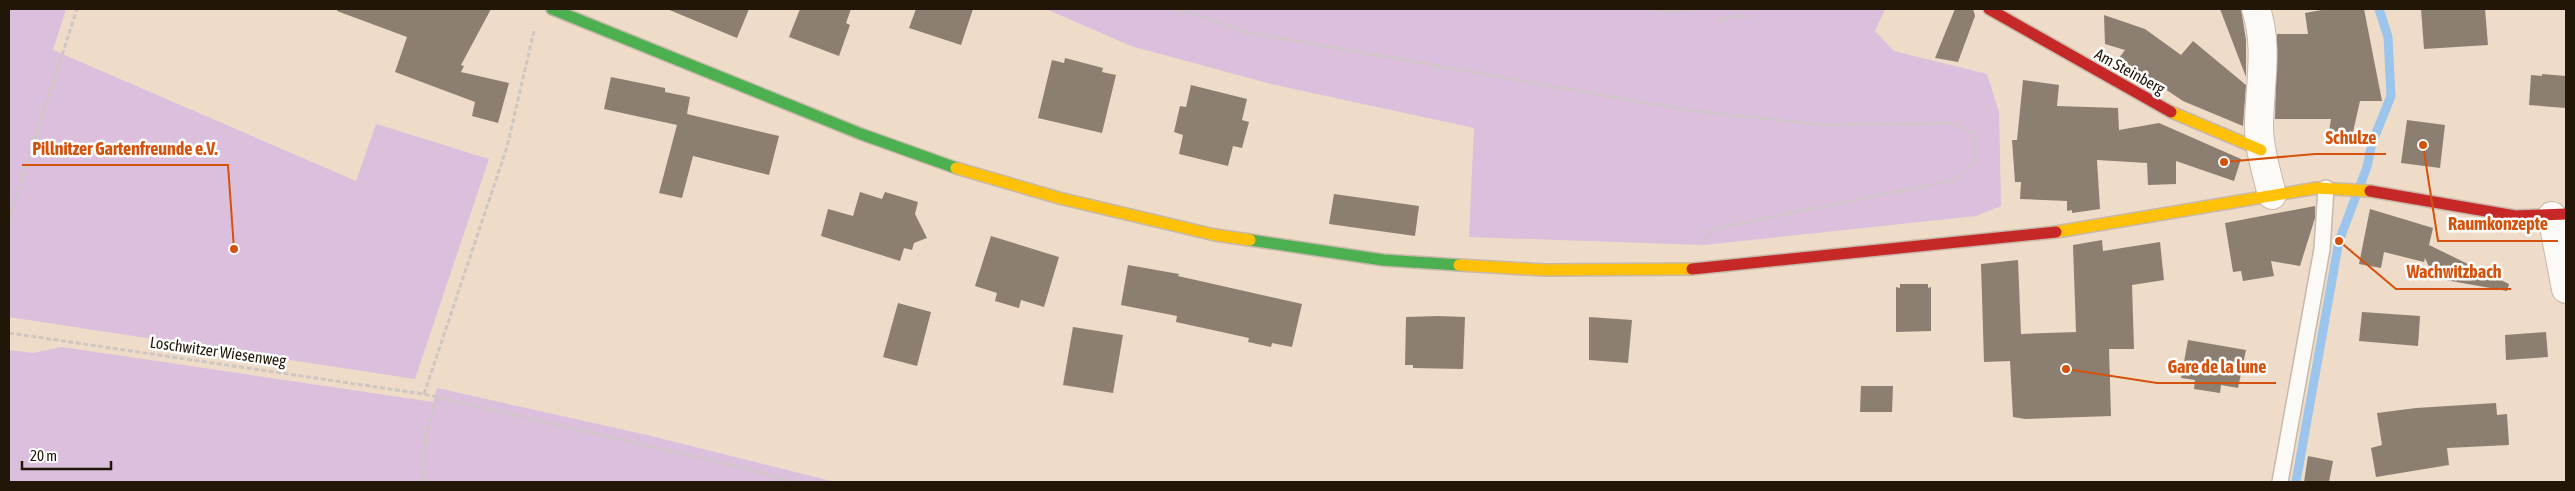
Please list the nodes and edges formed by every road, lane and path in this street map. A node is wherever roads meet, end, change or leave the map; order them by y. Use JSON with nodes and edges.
{"nodes":[{"id":1,"x":77,"y":9,"type":"edge"},
{"id":2,"x":552,"y":9,"type":"edge"},
{"id":3,"x":1179,"y":9,"type":"edge"},
{"id":4,"x":1651,"y":9,"type":"edge"},
{"id":5,"x":1695,"y":9,"type":"edge"},
{"id":6,"x":1734,"y":9,"type":"edge"},
{"id":7,"x":1989,"y":9,"type":"edge"},
{"id":8,"x":2256,"y":9,"type":"edge"},
{"id":9,"x":1734,"y":15,"type":"junction"},
{"id":10,"x":1749,"y":17,"type":"dead end"},
{"id":11,"x":1718,"y":20,"type":"dead end"},
{"id":12,"x":535,"y":27,"type":"dead end"},
{"id":13,"x":2261,"y":150,"type":"junction"},
{"id":14,"x":2332,"y":188,"type":"junction"},
{"id":15,"x":2272,"y":195,"type":"junction"},
{"id":16,"x":2559,"y":215,"type":"edge"},
{"id":17,"x":9,"y":219,"type":"edge"},
{"id":18,"x":1704,"y":245,"type":"dead end"},
{"id":19,"x":2566,"y":289,"type":"edge"},
{"id":20,"x":9,"y":333,"type":"edge"},
{"id":21,"x":424,"y":394,"type":"junction"},
{"id":22,"x":437,"y":397,"type":"junction"},
{"id":23,"x":424,"y":482,"type":"edge"},
{"id":24,"x":792,"y":482,"type":"edge"},
{"id":25,"x":2280,"y":482,"type":"edge"}],
"edges":[{"from":1,"to":17,"type":"path"},
{"from":2,"to":15,"type":"main road"},
{"from":3,"to":18,"type":"path"},
{"from":4,"to":5,"type":"path"},
{"from":6,"to":9,"type":"path"},
{"from":7,"to":13,"type":"main road","name":"Am Steinberg"},
{"from":8,"to":13,"type":"street"},
{"from":9,"to":10,"type":"path"},
{"from":9,"to":11,"type":"path"},
{"from":12,"to":21,"type":"path"},
{"from":13,"to":15,"type":"street"},
{"from":14,"to":15,"type":"main road"},
{"from":14,"to":16,"type":"main road"},
{"from":14,"to":25,"type":"lane"},
{"from":16,"to":19,"type":"street"},
{"from":20,"to":21,"type":"path","name":"Loschwitzer Wiesenweg"},
{"from":21,"to":22,"type":"path","name":"Loschwitzer Wiesenweg"},
{"from":22,"to":23,"type":"path"},
{"from":22,"to":24,"type":"path","name":"Loschwitzer Wiesenweg"}]}
